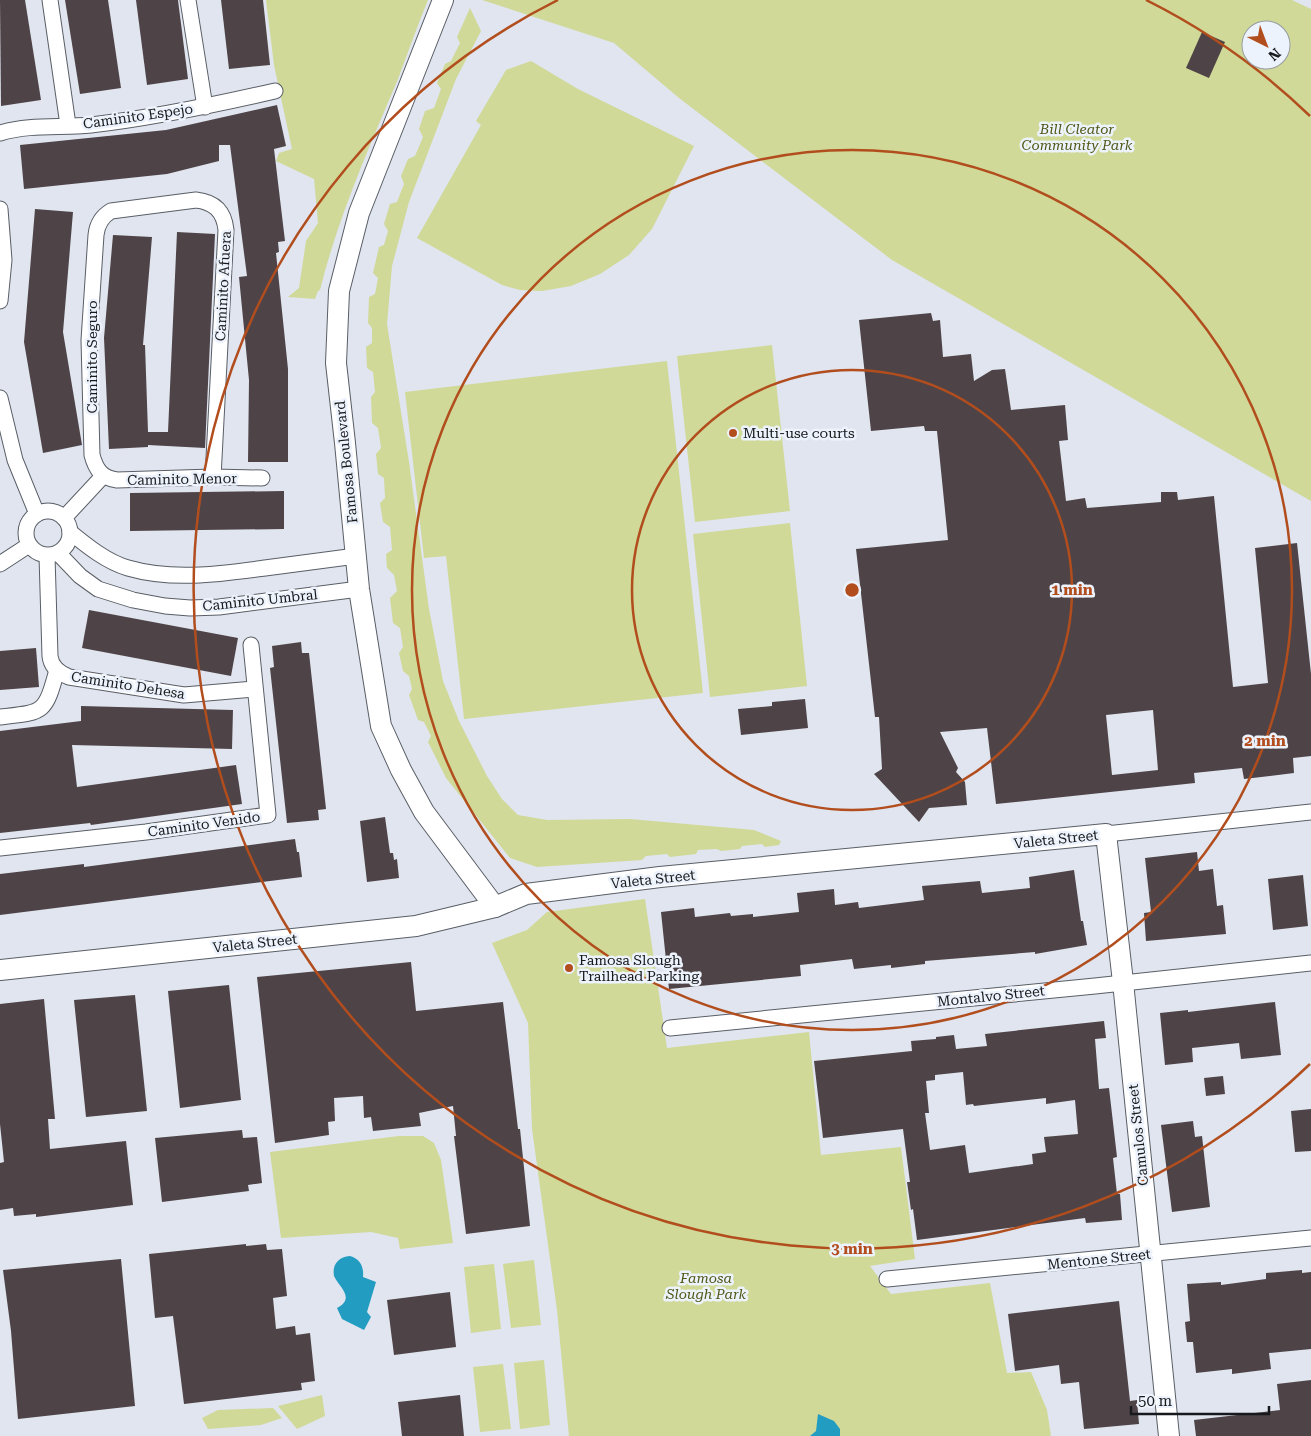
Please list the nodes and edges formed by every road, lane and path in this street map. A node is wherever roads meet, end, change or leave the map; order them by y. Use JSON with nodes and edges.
{"nodes":[{"id":1,"x":50,"y":0,"type":"edge"},
{"id":2,"x":188,"y":0,"type":"edge"},
{"id":3,"x":443,"y":0,"type":"edge"},
{"id":4,"x":276,"y":91,"type":"dead end"},
{"id":5,"x":205,"y":107,"type":"junction"},
{"id":6,"x":68,"y":125,"type":"junction"},
{"id":7,"x":0,"y":134,"type":"edge"},
{"id":8,"x":0,"y":209,"type":"edge"},
{"id":9,"x":96,"y":235,"type":"joint"},
{"id":10,"x":0,"y":301,"type":"edge"},
{"id":11,"x":0,"y":404,"type":"edge"},
{"id":12,"x":103,"y":476,"type":"junction"},
{"id":13,"x":213,"y":477,"type":"junction"},
{"id":14,"x":262,"y":478,"type":"dead end"},
{"id":15,"x":37,"y":514,"type":"junction"},
{"id":16,"x":67,"y":525,"type":"junction"},
{"id":17,"x":29,"y":546,"type":"junction"},
{"id":18,"x":52,"y":554,"type":"junction"},
{"id":19,"x":356,"y":556,"type":"junction"},
{"id":20,"x":0,"y":564,"type":"edge"},
{"id":21,"x":359,"y":589,"type":"junction"},
{"id":22,"x":251,"y":645,"type":"dead end"},
{"id":23,"x":58,"y":670,"type":"junction"},
{"id":24,"x":254,"y":689,"type":"junction"},
{"id":25,"x":0,"y":717,"type":"edge"},
{"id":26,"x":1311,"y":812,"type":"edge"},
{"id":27,"x":1106,"y":834,"type":"junction"},
{"id":28,"x":0,"y":848,"type":"edge"},
{"id":29,"x":495,"y":908,"type":"junction"},
{"id":30,"x":1311,"y":963,"type":"edge"},
{"id":31,"x":0,"y":970,"type":"edge"},
{"id":32,"x":1124,"y":982,"type":"junction"},
{"id":33,"x":670,"y":1028,"type":"dead end"},
{"id":34,"x":1311,"y":1238,"type":"edge"},
{"id":35,"x":1151,"y":1254,"type":"junction"},
{"id":36,"x":887,"y":1279,"type":"dead end"},
{"id":37,"x":1169,"y":1436,"type":"edge"}],
"edges":[{"from":1,"to":6,"type":"street"},
{"from":2,"to":5,"type":"street"},
{"from":3,"to":19,"type":"street","name":"Famosa Boulevard"},
{"from":4,"to":5,"type":"street","name":"Caminito Espejo"},
{"from":5,"to":6,"type":"street","name":"Caminito Espejo"},
{"from":6,"to":7,"type":"street","name":"Caminito Espejo"},
{"from":8,"to":10,"type":"street"},
{"from":9,"to":12,"type":"street","name":"Caminito Seguro"},
{"from":9,"to":13,"type":"street","name":"Caminito Afuera"},
{"from":11,"to":15,"type":"street"},
{"from":12,"to":13,"type":"street","name":"Caminito Menor"},
{"from":12,"to":16,"type":"street"},
{"from":13,"to":14,"type":"street","name":"Caminito Menor"},
{"from":15,"to":16,"type":"street"},
{"from":15,"to":17,"type":"street"},
{"from":16,"to":18,"type":"street"},
{"from":16,"to":19,"type":"street"},
{"from":17,"to":18,"type":"street"},
{"from":17,"to":20,"type":"street"},
{"from":18,"to":21,"type":"street","name":"Caminito Umbral"},
{"from":18,"to":23,"type":"street"},
{"from":19,"to":21,"type":"street","name":"Famosa Boulevard"},
{"from":21,"to":29,"type":"street","name":"Famosa Boulevard"},
{"from":22,"to":24,"type":"street","name":"Caminito Venido"},
{"from":23,"to":24,"type":"street","name":"Caminito Dehesa"},
{"from":23,"to":25,"type":"street","name":"Caminito Dehesa"},
{"from":24,"to":28,"type":"street","name":"Caminito Venido"},
{"from":26,"to":27,"type":"street","name":"Valeta Street"},
{"from":27,"to":29,"type":"street","name":"Valeta Street"},
{"from":27,"to":32,"type":"street","name":"Camulos Street"},
{"from":29,"to":31,"type":"street","name":"Valeta Street"},
{"from":30,"to":32,"type":"street","name":"Montalvo Street"},
{"from":32,"to":33,"type":"street","name":"Montalvo Street"},
{"from":32,"to":35,"type":"street","name":"Camulos Street"},
{"from":34,"to":35,"type":"street","name":"Mentone Street"},
{"from":35,"to":36,"type":"street","name":"Mentone Street"},
{"from":35,"to":37,"type":"street","name":"Camulos Street"}]}
